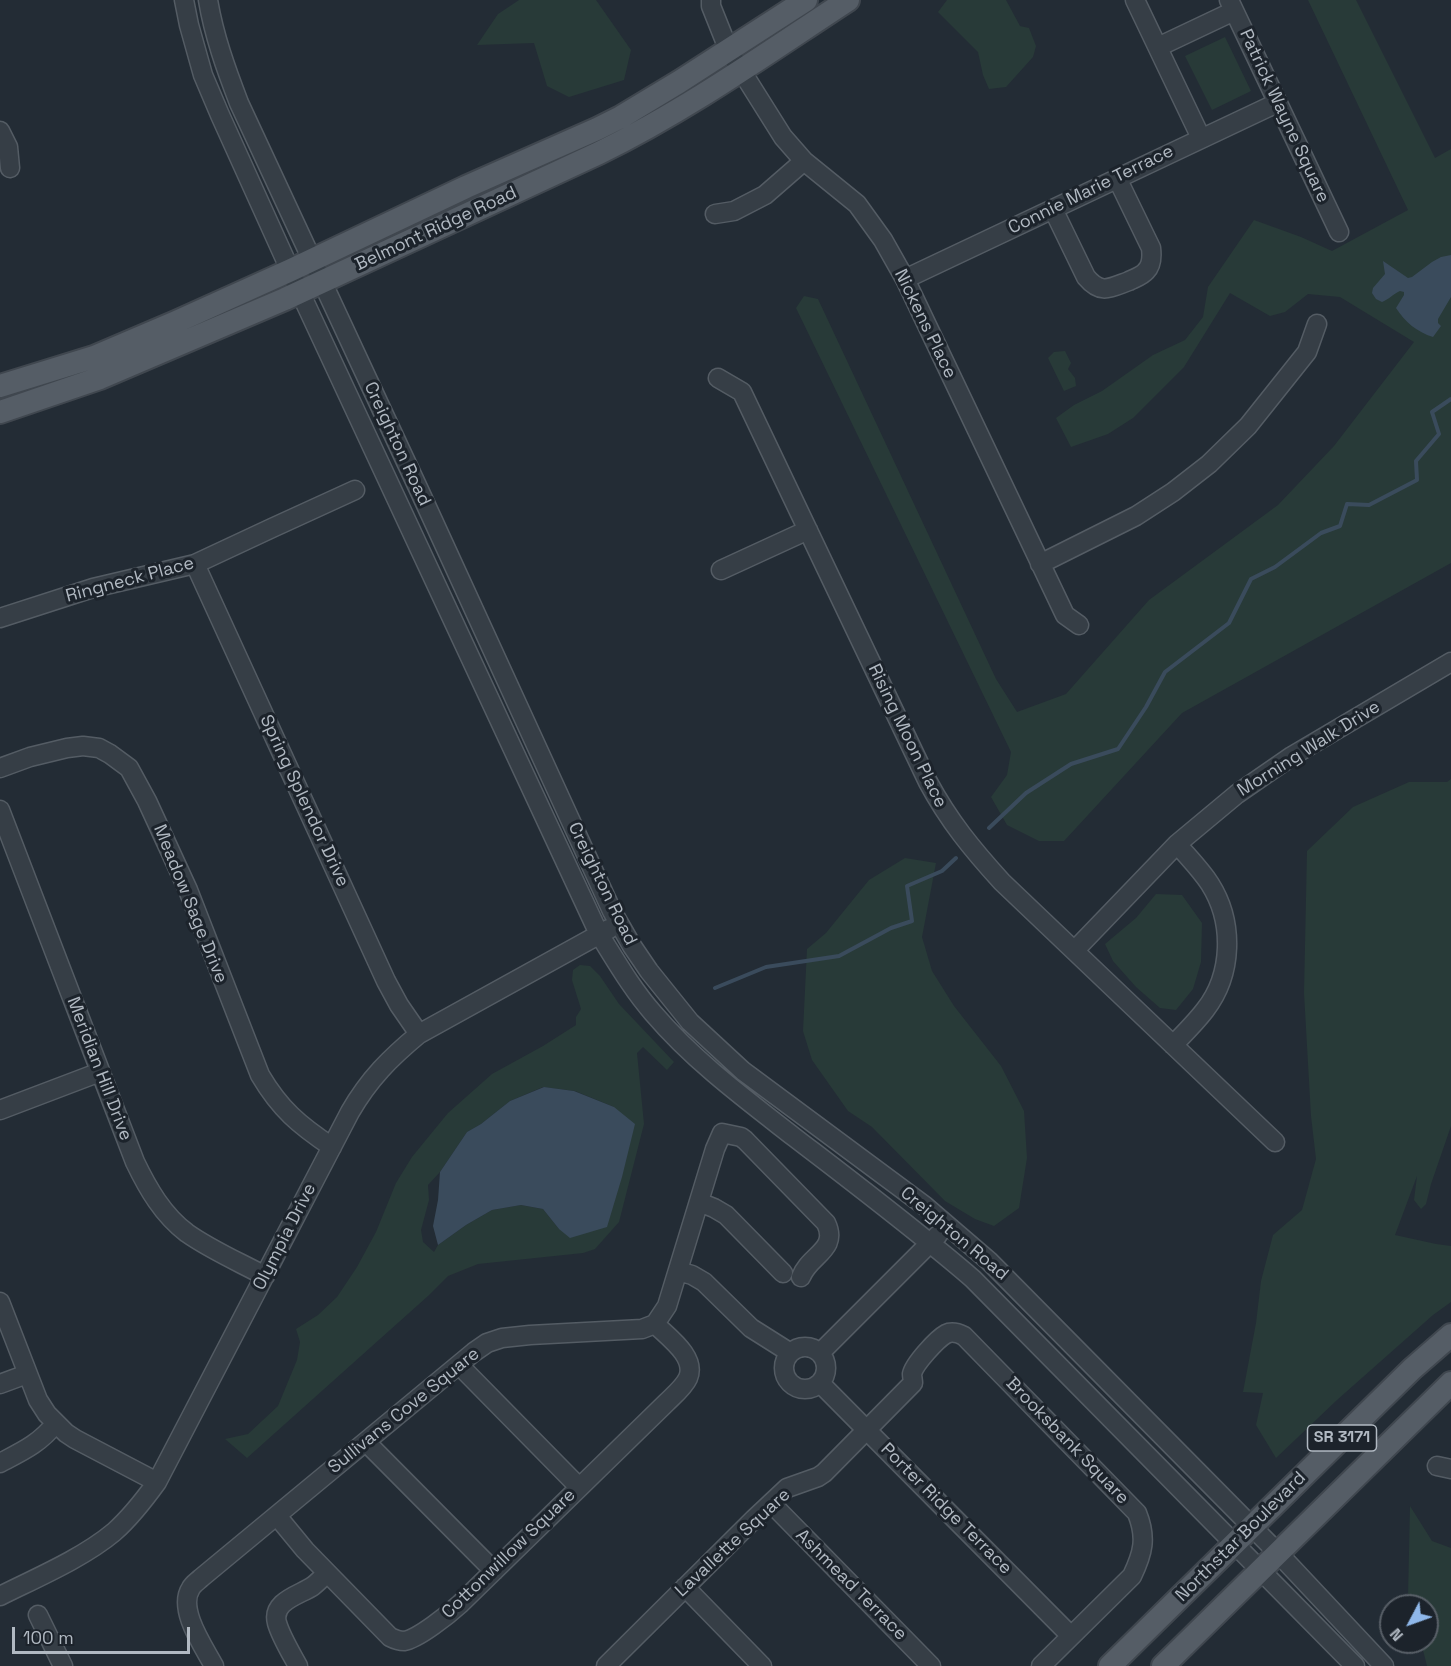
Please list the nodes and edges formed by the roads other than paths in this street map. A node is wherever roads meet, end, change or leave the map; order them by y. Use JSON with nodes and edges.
{"nodes":[{"id":1,"x":184,"y":0,"type":"edge"},
{"id":2,"x":207,"y":0,"type":"edge"},
{"id":3,"x":711,"y":0,"type":"edge"},
{"id":4,"x":806,"y":0,"type":"edge"},
{"id":5,"x":848,"y":0,"type":"edge"},
{"id":6,"x":1135,"y":0,"type":"edge"},
{"id":7,"x":1232,"y":5,"type":"edge"},
{"id":8,"x":1158,"y":47,"type":"junction"},
{"id":9,"x":734,"y":61,"type":"junction"},
{"id":10,"x":1277,"y":103,"type":"junction"},
{"id":11,"x":0,"y":131,"type":"edge"},
{"id":12,"x":1201,"y":138,"type":"junction"},
{"id":13,"x":804,"y":161,"type":"junction"},
{"id":14,"x":10,"y":168,"type":"dead end"},
{"id":15,"x":1117,"y":178,"type":"junction"},
{"id":16,"x":1053,"y":209,"type":"junction"},
{"id":17,"x":715,"y":214,"type":"dead end"},
{"id":18,"x":1339,"y":232,"type":"dead end"},
{"id":19,"x":312,"y":260,"type":"junction"},
{"id":20,"x":291,"y":270,"type":"junction"},
{"id":21,"x":905,"y":279,"type":"junction"},
{"id":22,"x":322,"y":282,"type":"junction"},
{"id":23,"x":300,"y":292,"type":"junction"},
{"id":24,"x":1317,"y":324,"type":"dead end"},
{"id":25,"x":718,"y":378,"type":"dead end"},
{"id":26,"x":0,"y":386,"type":"edge"},
{"id":27,"x":0,"y":412,"type":"edge"},
{"id":28,"x":355,"y":490,"type":"dead end"},
{"id":29,"x":808,"y":530,"type":"junction"},
{"id":30,"x":195,"y":564,"type":"junction"},
{"id":31,"x":1040,"y":564,"type":"junction"},
{"id":32,"x":721,"y":570,"type":"dead end"},
{"id":33,"x":0,"y":618,"type":"edge"},
{"id":34,"x":1079,"y":625,"type":"dead end"},
{"id":35,"x":1451,"y":662,"type":"edge"},
{"id":36,"x":0,"y":768,"type":"edge"},
{"id":37,"x":0,"y":810,"type":"edge"},
{"id":38,"x":1177,"y":844,"type":"junction"},
{"id":39,"x":619,"y":924,"type":"junction"},
{"id":40,"x":599,"y":934,"type":"junction"},
{"id":41,"x":1075,"y":950,"type":"junction"},
{"id":42,"x":419,"y":1034,"type":"junction"},
{"id":43,"x":1173,"y":1045,"type":"junction"},
{"id":44,"x":100,"y":1072,"type":"junction"},
{"id":45,"x":0,"y":1110,"type":"edge"},
{"id":46,"x":1275,"y":1142,"type":"dead end"},
{"id":47,"x":332,"y":1147,"type":"junction"},
{"id":48,"x":699,"y":1202,"type":"junction"},
{"id":49,"x":947,"y":1226,"type":"junction"},
{"id":50,"x":931,"y":1243,"type":"junction"},
{"id":51,"x":678,"y":1271,"type":"junction"},
{"id":52,"x":265,"y":1276,"type":"junction"},
{"id":53,"x":0,"y":1302,"type":"edge"},
{"id":54,"x":655,"y":1324,"type":"junction"},
{"id":55,"x":1451,"y":1335,"type":"edge"},
{"id":56,"x":789,"y":1352,"type":"junction"},
{"id":57,"x":820,"y":1353,"type":"junction"},
{"id":58,"x":459,"y":1365,"type":"junction"},
{"id":59,"x":27,"y":1374,"type":"junction"},
{"id":60,"x":820,"y":1383,"type":"junction"},
{"id":61,"x":1451,"y":1383,"type":"edge"},
{"id":62,"x":0,"y":1384,"type":"edge"},
{"id":63,"x":56,"y":1423,"type":"junction"},
{"id":64,"x":867,"y":1429,"type":"junction"},
{"id":65,"x":366,"y":1442,"type":"junction"},
{"id":66,"x":0,"y":1462,"type":"edge"},
{"id":67,"x":157,"y":1482,"type":"junction"},
{"id":68,"x":579,"y":1487,"type":"junction"},
{"id":69,"x":771,"y":1503,"type":"junction"},
{"id":70,"x":277,"y":1516,"type":"junction"},
{"id":71,"x":1252,"y":1526,"type":"junction"},
{"id":72,"x":1234,"y":1544,"type":"junction"},
{"id":73,"x":1278,"y":1553,"type":"junction"},
{"id":74,"x":1261,"y":1570,"type":"junction"},
{"id":75,"x":494,"y":1571,"type":"junction"},
{"id":76,"x":327,"y":1573,"type":"junction"},
{"id":77,"x":685,"y":1587,"type":"junction"},
{"id":78,"x":0,"y":1596,"type":"edge"},
{"id":79,"x":38,"y":1616,"type":"dead end"},
{"id":80,"x":1071,"y":1636,"type":"junction"},
{"id":81,"x":63,"y":1666,"type":"edge"},
{"id":82,"x":214,"y":1666,"type":"edge"},
{"id":83,"x":298,"y":1666,"type":"edge"},
{"id":84,"x":606,"y":1666,"type":"edge"},
{"id":85,"x":762,"y":1666,"type":"edge"},
{"id":86,"x":931,"y":1666,"type":"edge"},
{"id":87,"x":1041,"y":1666,"type":"edge"},
{"id":88,"x":1110,"y":1666,"type":"edge"},
{"id":89,"x":1163,"y":1666,"type":"edge"},
{"id":90,"x":1355,"y":1666,"type":"edge"},
{"id":91,"x":1384,"y":1666,"type":"edge"}],
"edges":[{"from":1,"to":20,"type":"street","name":"Creighton Road"},
{"from":2,"to":19,"type":"street","name":"Creighton Road"},
{"from":3,"to":9,"type":"street","name":"Nickens Place"},
{"from":4,"to":9,"type":"main road","name":"Belmont Ridge Road"},
{"from":5,"to":9,"type":"main road","name":"Belmont Ridge Road"},
{"from":6,"to":8,"type":"street"},
{"from":7,"to":8,"type":"street"},
{"from":7,"to":10,"type":"street","name":"Patrick Wayne Square"},
{"from":8,"to":12,"type":"street"},
{"from":9,"to":13,"type":"street","name":"Nickens Place"},
{"from":9,"to":19,"type":"main road","name":"Belmont Ridge Road"},
{"from":9,"to":22,"type":"main road","name":"Belmont Ridge Road"},
{"from":10,"to":12,"type":"street","name":"Connie Marie Terrace"},
{"from":10,"to":18,"type":"street","name":"Patrick Wayne Square"},
{"from":11,"to":14,"type":"street"},
{"from":12,"to":15,"type":"street","name":"Connie Marie Terrace"},
{"from":13,"to":17,"type":"street"},
{"from":13,"to":21,"type":"street","name":"Nickens Place"},
{"from":15,"to":16,"type":"street","name":"Connie Marie Terrace"},
{"from":15,"to":16,"type":"street"},
{"from":16,"to":21,"type":"street","name":"Connie Marie Terrace"},
{"from":19,"to":20,"type":"main road","name":"Belmont Ridge Road"},
{"from":19,"to":22,"type":"street","name":"Creighton Road"},
{"from":20,"to":23,"type":"street","name":"Creighton Road"},
{"from":20,"to":26,"type":"main road","name":"Belmont Ridge Road"},
{"from":21,"to":31,"type":"street","name":"Nickens Place"},
{"from":22,"to":23,"type":"main road","name":"Belmont Ridge Road"},
{"from":22,"to":39,"type":"street","name":"Creighton Road"},
{"from":23,"to":27,"type":"main road","name":"Belmont Ridge Road"},
{"from":23,"to":40,"type":"street","name":"Creighton Road"},
{"from":24,"to":31,"type":"street"},
{"from":25,"to":29,"type":"street","name":"Rising Moon Place"},
{"from":28,"to":30,"type":"street","name":"Ringneck Place"},
{"from":29,"to":32,"type":"street"},
{"from":29,"to":41,"type":"street","name":"Rising Moon Place"},
{"from":30,"to":33,"type":"street","name":"Ringneck Place"},
{"from":30,"to":42,"type":"street","name":"Spring Splendor Drive"},
{"from":31,"to":34,"type":"street","name":"Nickens Place"},
{"from":35,"to":38,"type":"street","name":"Morning Walk Drive"},
{"from":36,"to":47,"type":"street","name":"Meadow Sage Drive"},
{"from":37,"to":44,"type":"street","name":"Meridian Hill Drive"},
{"from":38,"to":41,"type":"street","name":"Morning Walk Drive"},
{"from":38,"to":43,"type":"street"},
{"from":39,"to":40,"type":"street","name":"Olympia Drive"},
{"from":39,"to":49,"type":"street","name":"Creighton Road"},
{"from":40,"to":42,"type":"street","name":"Olympia Drive"},
{"from":40,"to":50,"type":"street","name":"Creighton Road"},
{"from":41,"to":43,"type":"street","name":"Rising Moon Place"},
{"from":42,"to":47,"type":"street","name":"Olympia Drive"},
{"from":43,"to":46,"type":"street","name":"Rising Moon Place"},
{"from":44,"to":45,"type":"street"},
{"from":44,"to":52,"type":"street","name":"Meridian Hill Drive"},
{"from":47,"to":52,"type":"street","name":"Olympia Drive"},
{"from":48,"to":48,"type":"street"},
{"from":48,"to":51,"type":"street"},
{"from":49,"to":50,"type":"street"},
{"from":49,"to":71,"type":"street","name":"Creighton Road"},
{"from":50,"to":57,"type":"street"},
{"from":50,"to":72,"type":"street","name":"Creighton Road"},
{"from":51,"to":54,"type":"street"},
{"from":51,"to":56,"type":"street"},
{"from":52,"to":67,"type":"street","name":"Olympia Drive"},
{"from":53,"to":59,"type":"street"},
{"from":54,"to":58,"type":"street","name":"Sullivans Cove Square"},
{"from":54,"to":68,"type":"street","name":"Cottonwillow Square"},
{"from":55,"to":71,"type":"main road","name":"Northstar Boulevard","number":"SR 3171"},
{"from":56,"to":57,"type":"street"},
{"from":56,"to":60,"type":"street"},
{"from":57,"to":60,"type":"street"},
{"from":58,"to":65,"type":"street","name":"Sullivans Cove Square"},
{"from":58,"to":68,"type":"street"},
{"from":59,"to":62,"type":"street"},
{"from":59,"to":63,"type":"street"},
{"from":60,"to":64,"type":"street","name":"Porter Ridge Terrace"},
{"from":61,"to":73,"type":"main road","name":"Northstar Boulevard","number":"SR 3171"},
{"from":63,"to":66,"type":"street"},
{"from":63,"to":67,"type":"street"},
{"from":64,"to":69,"type":"street","name":"Lavallette Square"},
{"from":64,"to":80,"type":"street","name":"Porter Ridge Terrace"},
{"from":64,"to":80,"type":"street","name":"Brooksbank Square"},
{"from":65,"to":70,"type":"street","name":"Sullivans Cove Square"},
{"from":65,"to":75,"type":"street"},
{"from":67,"to":78,"type":"street","name":"Olympia Drive"},
{"from":68,"to":75,"type":"street","name":"Cottonwillow Square"},
{"from":69,"to":77,"type":"street","name":"Lavallette Square"},
{"from":69,"to":86,"type":"street","name":"Ashmead Terrace"},
{"from":70,"to":76,"type":"street","name":"Cottonwillow Square"},
{"from":70,"to":82,"type":"street","name":"Sullivans Cove Square"},
{"from":71,"to":72,"type":"main road","name":"Northstar Boulevard","number":"SR 3171"},
{"from":71,"to":73,"type":"street","name":"Creighton Road"},
{"from":72,"to":74,"type":"street","name":"Creighton Road"},
{"from":72,"to":88,"type":"main road","name":"Northstar Boulevard","number":"SR 3171"},
{"from":73,"to":74,"type":"main road","name":"Northstar Boulevard","number":"SR 3171"},
{"from":73,"to":91,"type":"street","name":"Creighton Road"},
{"from":74,"to":89,"type":"main road","name":"Northstar Boulevard","number":"SR 3171"},
{"from":74,"to":90,"type":"street","name":"Creighton Road"},
{"from":75,"to":76,"type":"street","name":"Cottonwillow Square"},
{"from":76,"to":83,"type":"street"},
{"from":77,"to":84,"type":"street","name":"Lavallette Square"},
{"from":77,"to":85,"type":"street"},
{"from":79,"to":81,"type":"street"},
{"from":80,"to":87,"type":"street","name":"Brooksbank Square"}]}
